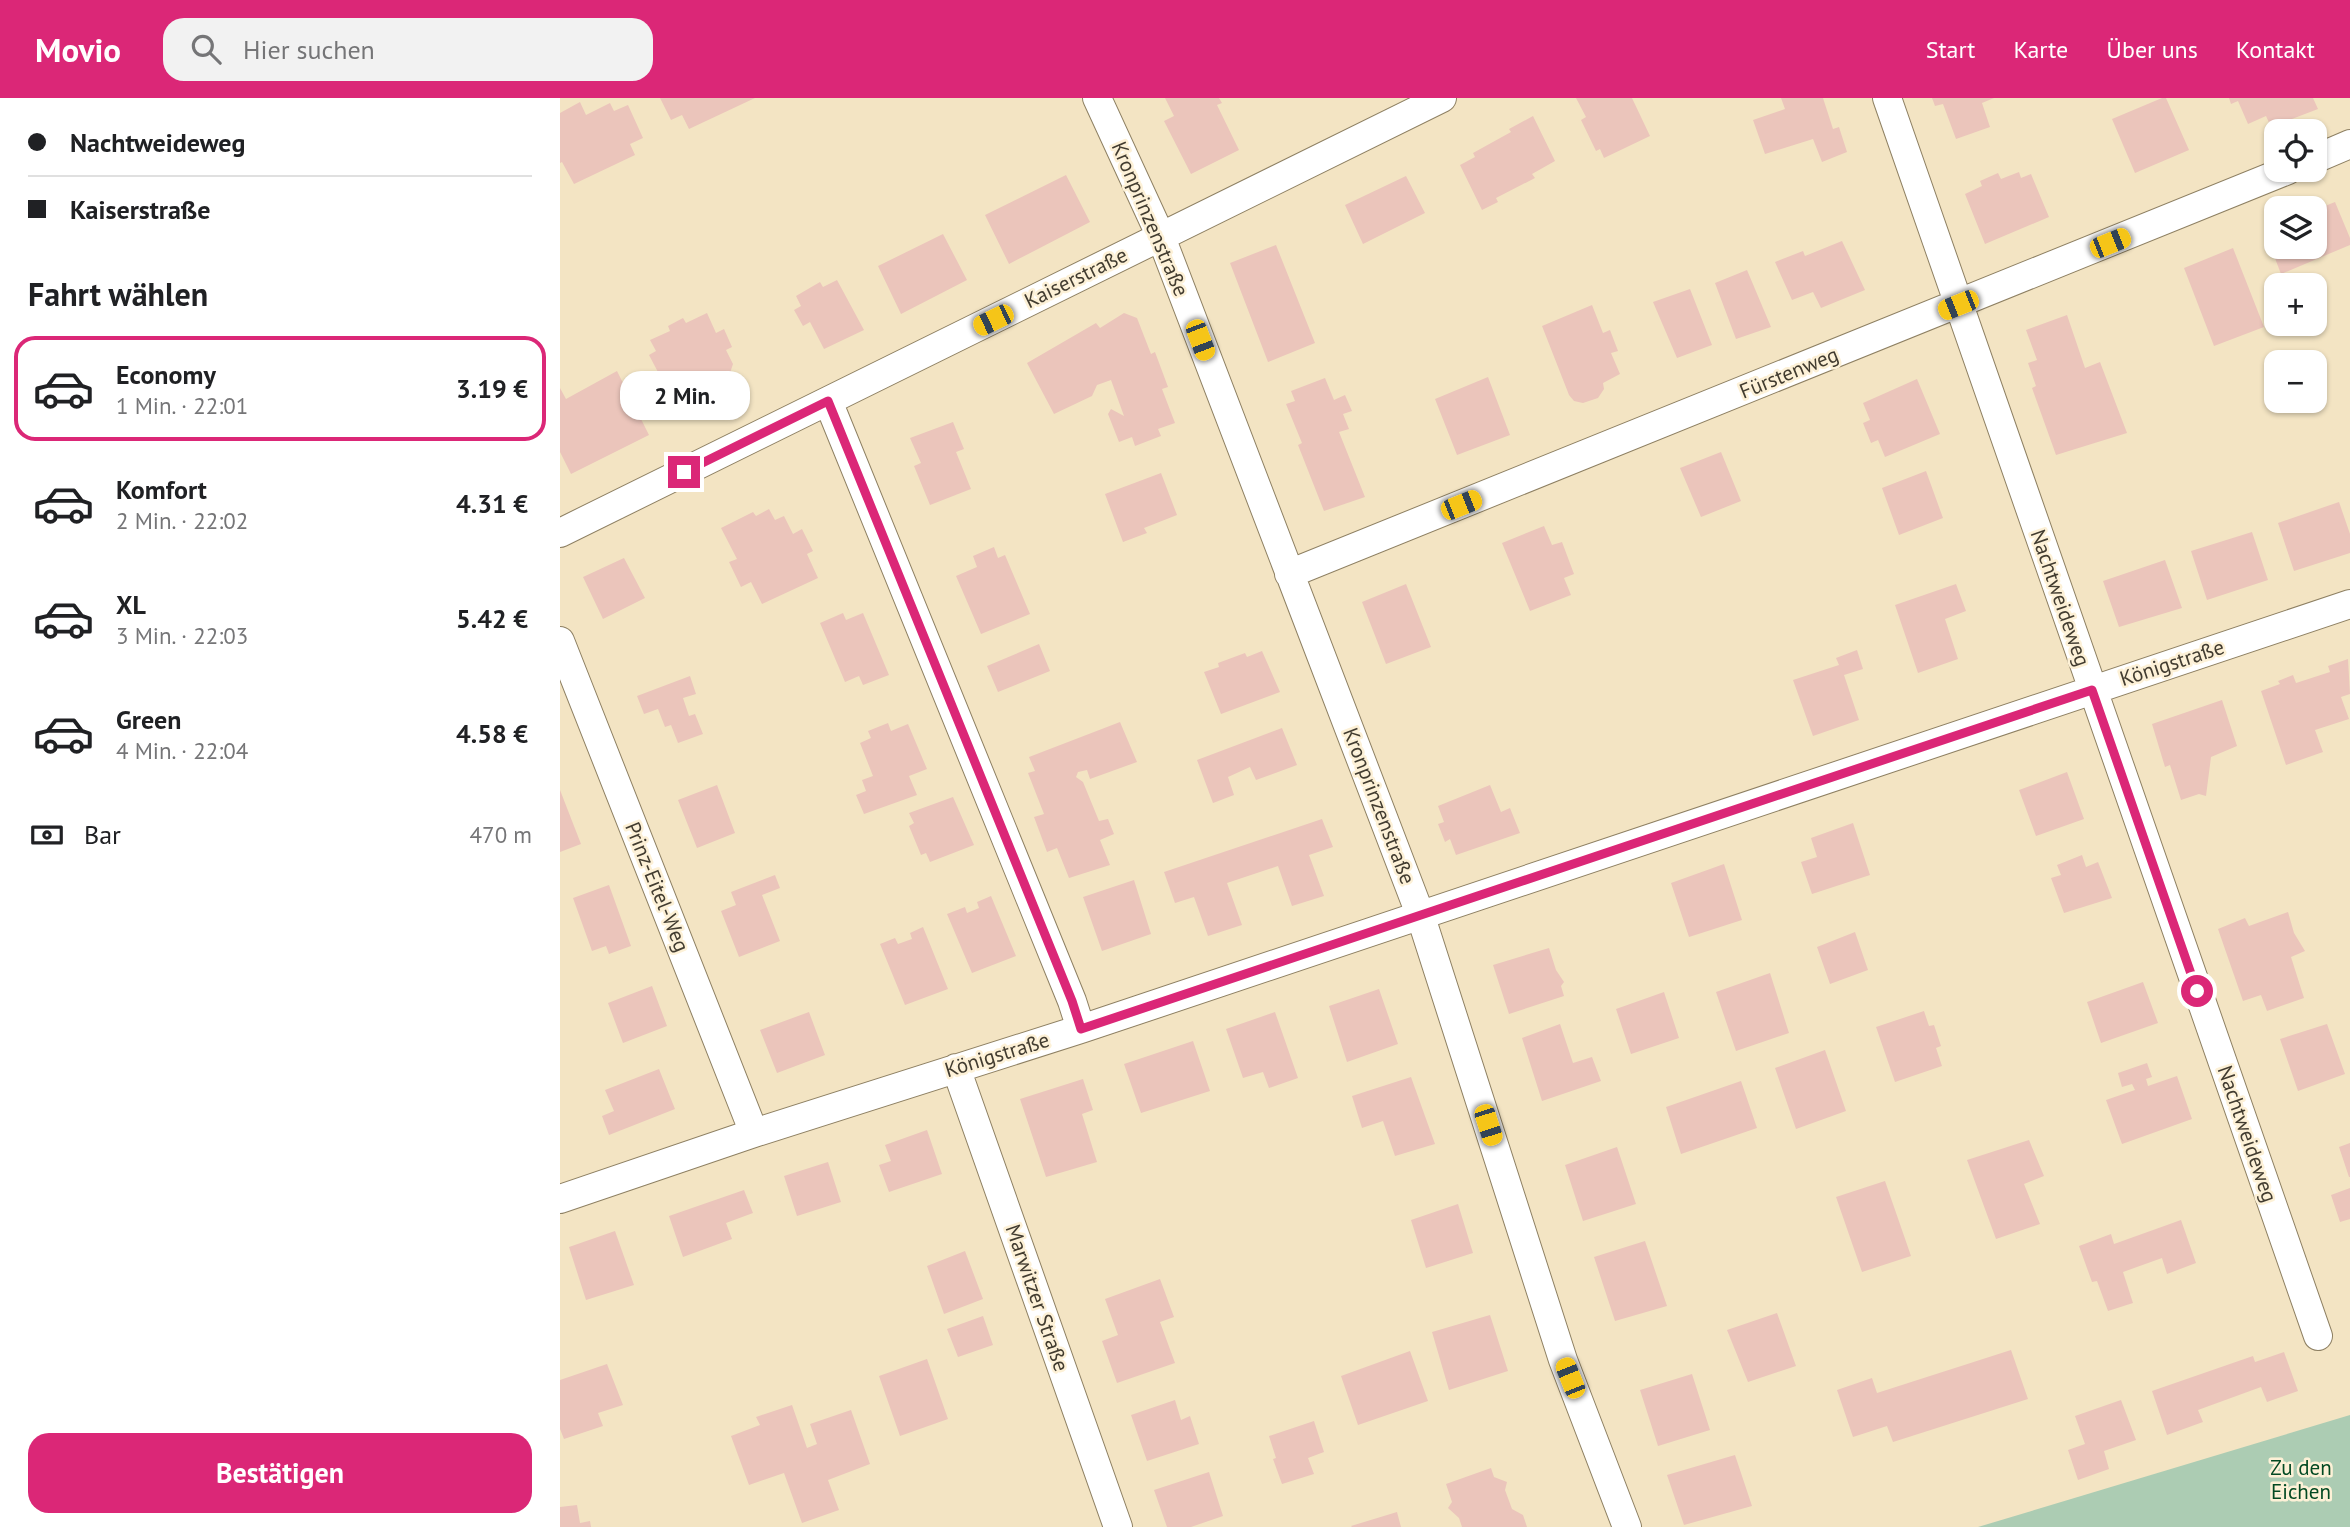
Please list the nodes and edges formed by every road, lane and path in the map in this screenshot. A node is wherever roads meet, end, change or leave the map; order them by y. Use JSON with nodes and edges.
{"nodes":[{"id":1,"x":1097,"y":98,"type":"edge"},
{"id":2,"x":1442,"y":98,"type":"edge"},
{"id":3,"x":1886,"y":98,"type":"edge"},
{"id":4,"x":2350,"y":144,"type":"edge"},
{"id":5,"x":2327,"y":154,"type":"edge"},
{"id":6,"x":2264,"y":180,"type":"edge"},
{"id":7,"x":1161,"y":237,"type":"junction"},
{"id":8,"x":1958,"y":305,"type":"junction"},
{"id":9,"x":828,"y":401,"type":"junction"},
{"id":10,"x":560,"y":533,"type":"edge"},
{"id":11,"x":1289,"y":574,"type":"junction"},
{"id":12,"x":2350,"y":604,"type":"edge"},
{"id":13,"x":560,"y":641,"type":"edge"},
{"id":14,"x":2092,"y":690,"type":"junction"},
{"id":15,"x":1420,"y":914,"type":"junction"},
{"id":16,"x":1081,"y":1029,"type":"junction"},
{"id":17,"x":956,"y":1068,"type":"junction"},
{"id":18,"x":754,"y":1133,"type":"junction"},
{"id":19,"x":560,"y":1199,"type":"edge"},
{"id":20,"x":2318,"y":1336,"type":"dead end"},
{"id":21,"x":1118,"y":1527,"type":"edge"},
{"id":22,"x":1627,"y":1527,"type":"edge"}],
"edges":[{"from":1,"to":7,"type":"street","name":"Kronprinzenstraße"},
{"from":2,"to":7,"type":"street","name":"Kaiserstraße"},
{"from":3,"to":8,"type":"street","name":"Nachtweideweg"},
{"from":4,"to":5,"type":"street"},
{"from":6,"to":8,"type":"street","name":"Fürstenweg"},
{"from":7,"to":9,"type":"street","name":"Kaiserstraße"},
{"from":7,"to":11,"type":"street","name":"Kronprinzenstraße"},
{"from":8,"to":11,"type":"street","name":"Fürstenweg"},
{"from":8,"to":14,"type":"street","name":"Nachtweideweg"},
{"from":9,"to":10,"type":"street","name":"Kaiserstraße"},
{"from":9,"to":16,"type":"street"},
{"from":11,"to":15,"type":"street","name":"Kronprinzenstraße"},
{"from":12,"to":14,"type":"street","name":"Königstraße"},
{"from":13,"to":18,"type":"street","name":"Prinz-Eitel-Weg"},
{"from":14,"to":15,"type":"street","name":"Königstraße"},
{"from":14,"to":20,"type":"street","name":"Nachtweideweg"},
{"from":15,"to":16,"type":"street","name":"Königstraße"},
{"from":15,"to":22,"type":"street","name":"Kronprinzenstraße"},
{"from":16,"to":17,"type":"street","name":"Königstraße"},
{"from":17,"to":18,"type":"street","name":"Königstraße"},
{"from":17,"to":21,"type":"street","name":"Marwitzer Straße"},
{"from":18,"to":19,"type":"street","name":"Königstraße"}]}
